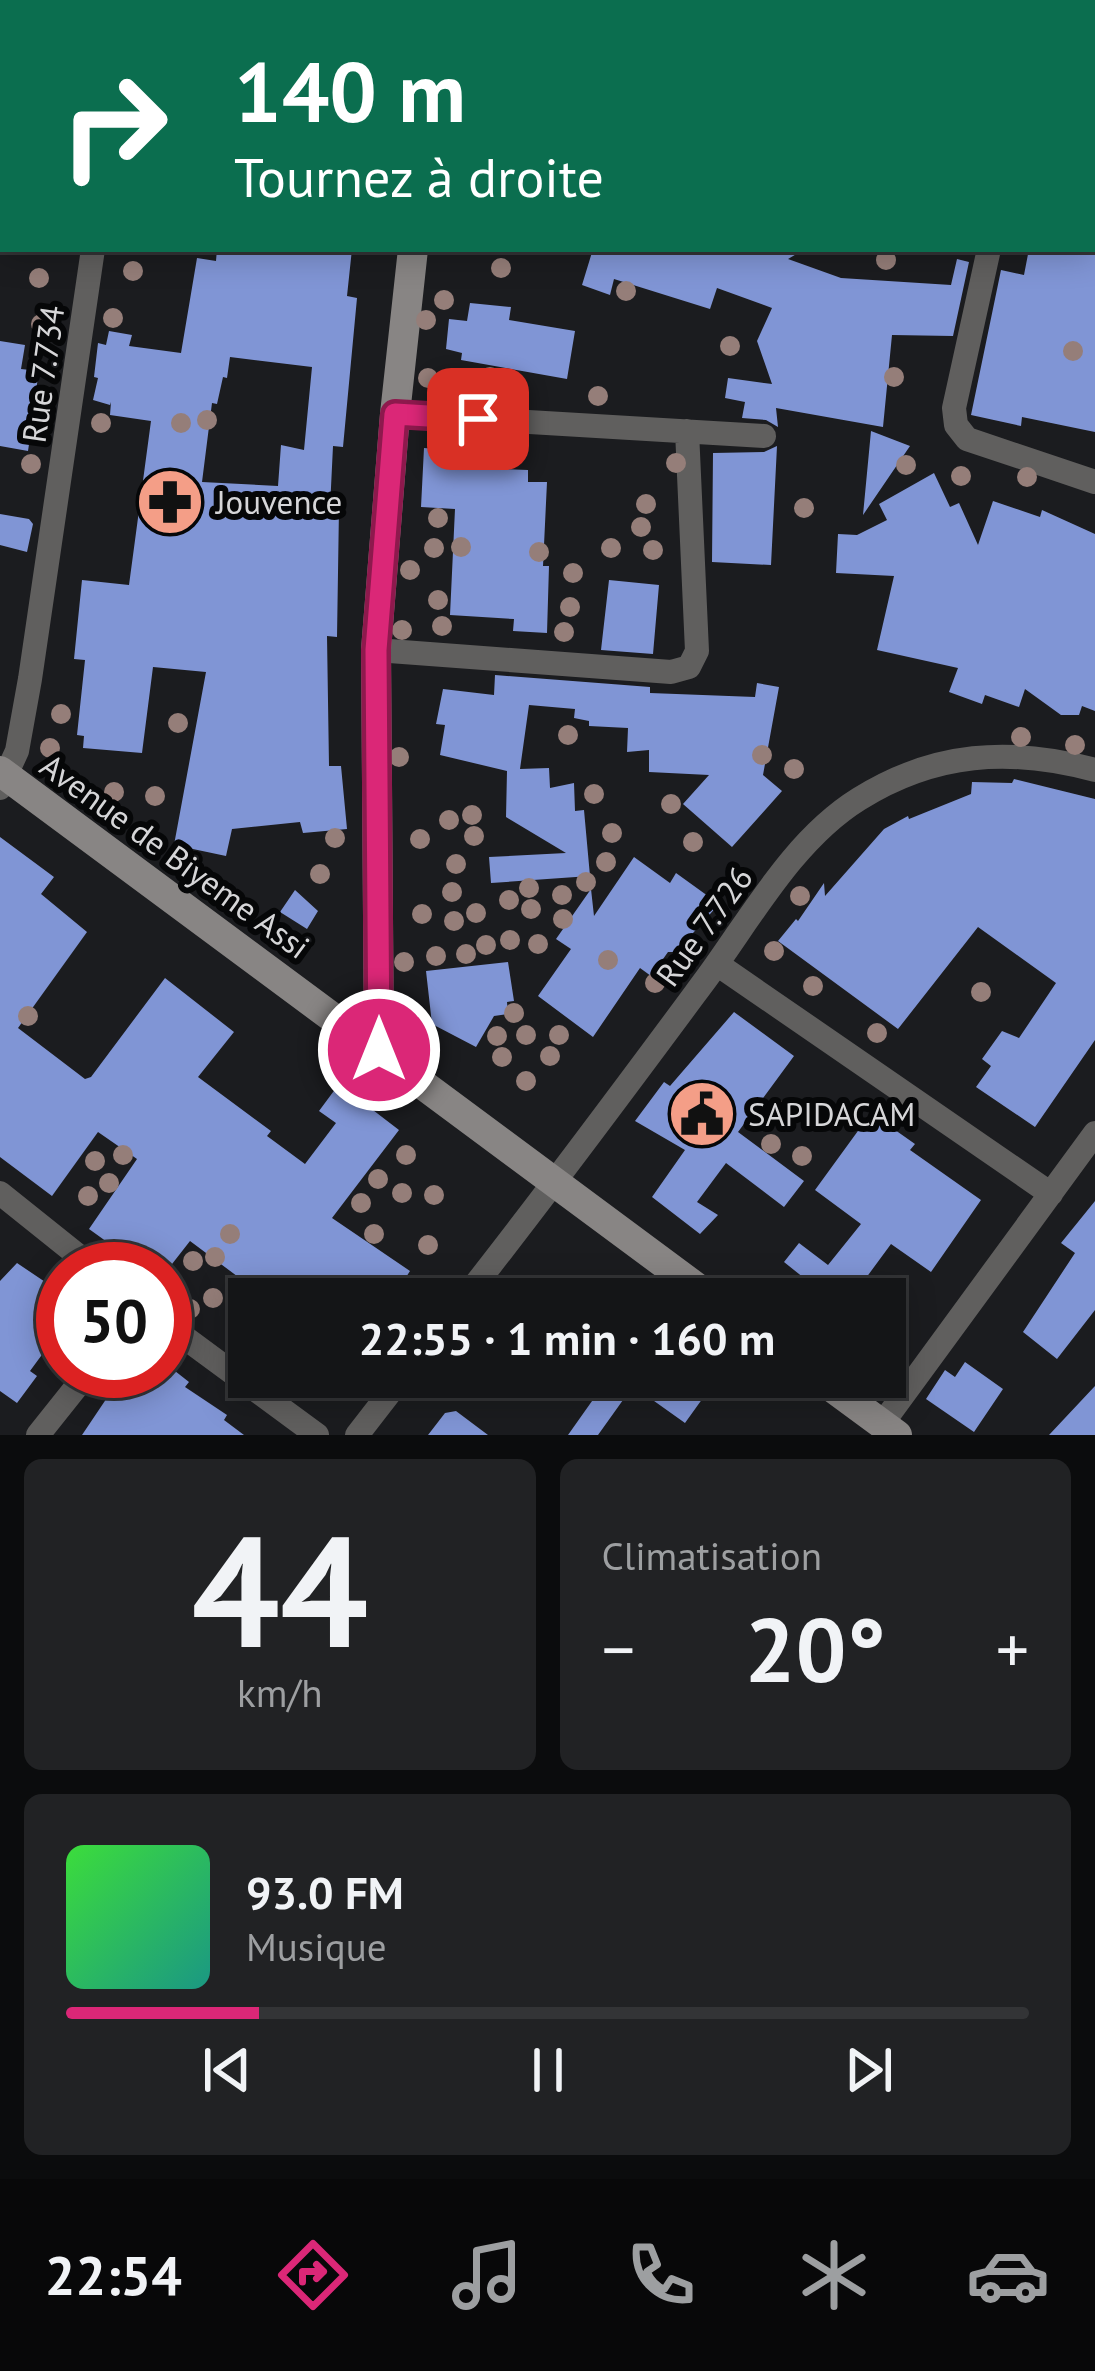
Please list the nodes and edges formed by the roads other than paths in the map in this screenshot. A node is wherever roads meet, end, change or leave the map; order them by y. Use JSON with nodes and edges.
{"nodes":[{"id":1,"x":94,"y":252,"type":"edge"},
{"id":2,"x":413,"y":252,"type":"edge"},
{"id":3,"x":988,"y":252,"type":"edge"},
{"id":4,"x":395,"y":414,"type":"junction"},
{"id":5,"x":687,"y":431,"type":"junction"},
{"id":6,"x":764,"y":436,"type":"dead end"},
{"id":7,"x":1095,"y":482,"type":"edge"},
{"id":8,"x":376,"y":650,"type":"junction"},
{"id":9,"x":1095,"y":770,"type":"edge"},
{"id":10,"x":3,"y":779,"type":"edge"},
{"id":11,"x":717,"y":964,"type":"junction"},
{"id":12,"x":379,"y":1050,"type":"junction"},
{"id":13,"x":1095,"y":1133,"type":"edge"},
{"id":14,"x":555,"y":1183,"type":"junction"},
{"id":15,"x":0,"y":1193,"type":"edge"},
{"id":16,"x":1051,"y":1194,"type":"junction"},
{"id":17,"x":61,"y":1242,"type":"edge"},
{"id":18,"x":480,"y":1278,"type":"edge"},
{"id":19,"x":684,"y":1278,"type":"edge"},
{"id":20,"x":192,"y":1343,"type":"edge"},
{"id":21,"x":67,"y":1398,"type":"edge"},
{"id":22,"x":386,"y":1398,"type":"edge"},
{"id":23,"x":847,"y":1398,"type":"edge"},
{"id":24,"x":890,"y":1429,"type":"edge"},
{"id":25,"x":38,"y":1435,"type":"edge"},
{"id":26,"x":317,"y":1435,"type":"edge"},
{"id":27,"x":357,"y":1435,"type":"edge"}],
"edges":[{"from":1,"to":10,"type":"street","name":"Rue 7.734"},
{"from":2,"to":4,"type":"main road"},
{"from":3,"to":7,"type":"street"},
{"from":4,"to":5,"type":"street"},
{"from":4,"to":8,"type":"main road"},
{"from":5,"to":6,"type":"street"},
{"from":5,"to":8,"type":"street"},
{"from":8,"to":12,"type":"main road"},
{"from":9,"to":11,"type":"street","name":"Rue 7.726"},
{"from":10,"to":12,"type":"main road","name":"Avenue de Biyeme Assi"},
{"from":11,"to":14,"type":"street","name":"Rue 7.726"},
{"from":11,"to":16,"type":"street"},
{"from":12,"to":14,"type":"main road","name":"Avenue de Biyeme Assi"},
{"from":13,"to":16,"type":"street"},
{"from":14,"to":18,"type":"street","name":"Rue 7.726"},
{"from":14,"to":19,"type":"main road","name":"Avenue de Biyeme Assi"},
{"from":15,"to":17,"type":"street"},
{"from":16,"to":24,"type":"street"},
{"from":20,"to":26,"type":"street"},
{"from":21,"to":25,"type":"street"},
{"from":22,"to":27,"type":"street"},
{"from":23,"to":24,"type":"main road"}]}
